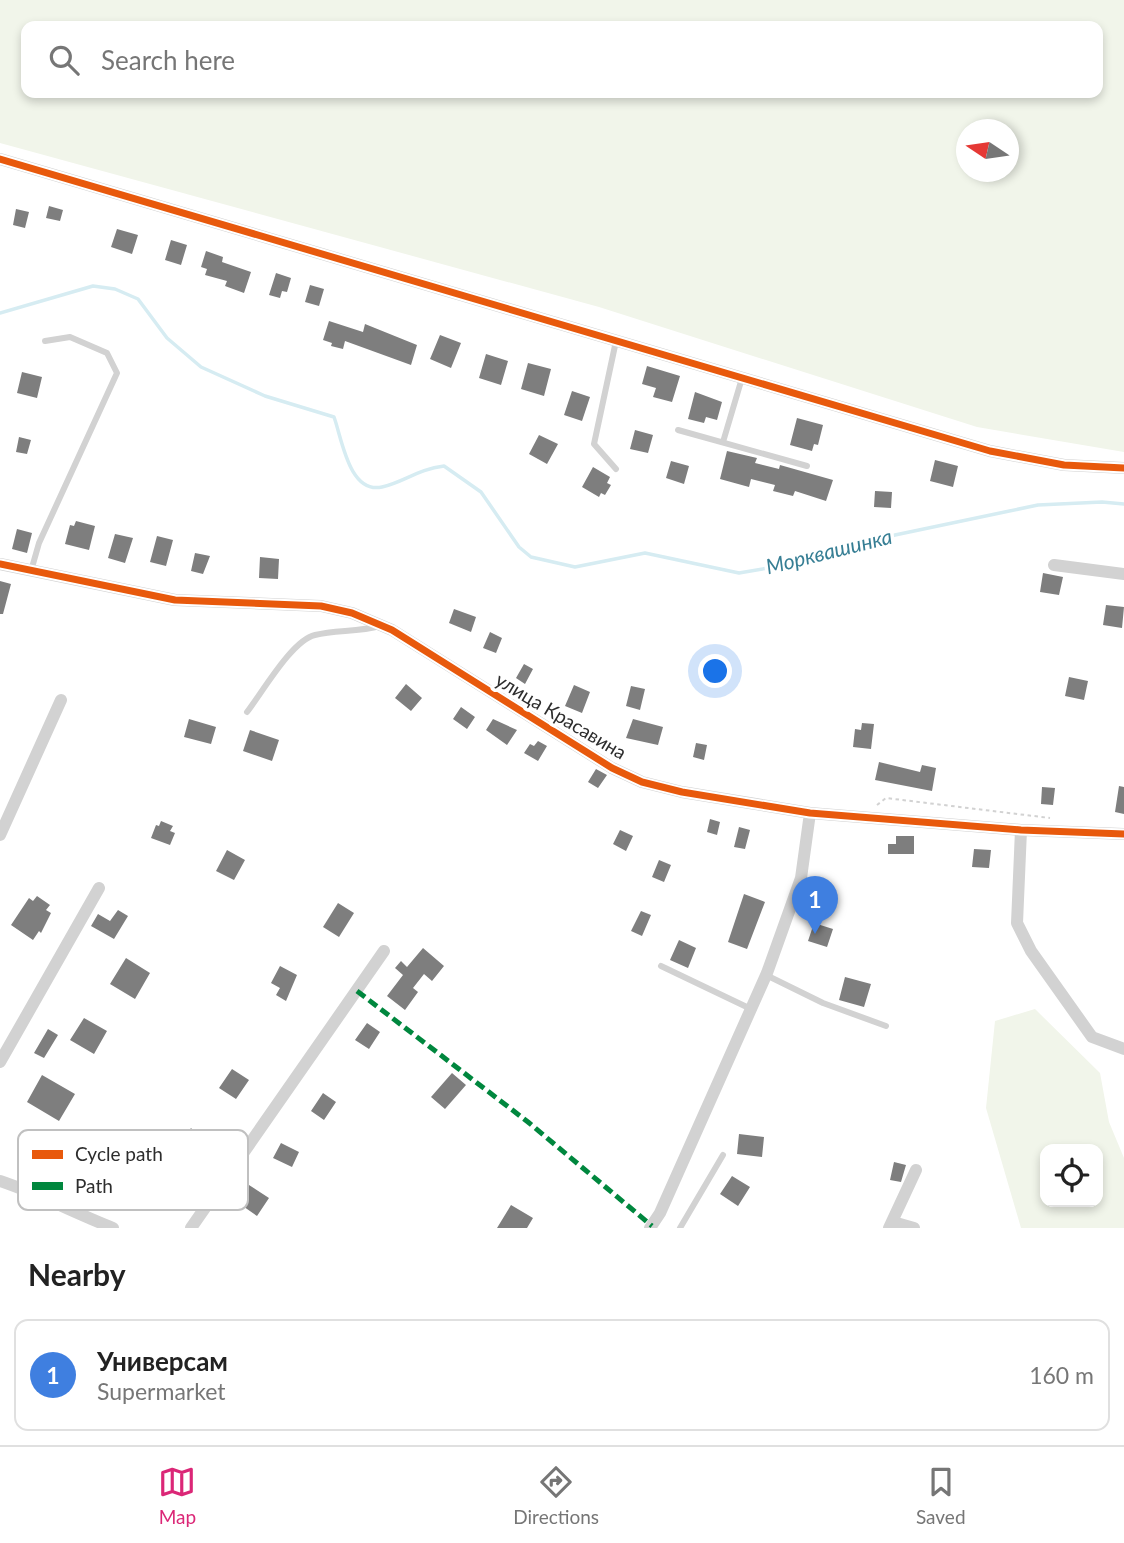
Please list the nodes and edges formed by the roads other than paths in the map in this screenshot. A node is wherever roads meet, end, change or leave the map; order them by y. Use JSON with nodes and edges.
{"nodes":[{"id":1,"x":0,"y":159,"type":"edge"},
{"id":2,"x":45,"y":341,"type":"dead end"},
{"id":3,"x":616,"y":341,"type":"junction"},
{"id":4,"x":742,"y":378,"type":"junction"},
{"id":5,"x":678,"y":430,"type":"dead end"},
{"id":6,"x":723,"y":442,"type":"junction"},
{"id":7,"x":807,"y":466,"type":"dead end"},
{"id":8,"x":1124,"y":468,"type":"edge"},
{"id":9,"x":616,"y":470,"type":"dead end"},
{"id":10,"x":0,"y":564,"type":"edge"},
{"id":11,"x":1054,"y":565,"type":"dead end"},
{"id":12,"x":31,"y":571,"type":"junction"},
{"id":13,"x":1124,"y":574,"type":"edge"},
{"id":14,"x":382,"y":626,"type":"junction"},
{"id":15,"x":61,"y":699,"type":"dead end"},
{"id":16,"x":247,"y":712,"type":"dead end"},
{"id":17,"x":810,"y":813,"type":"junction"},
{"id":18,"x":1021,"y":830,"type":"junction"},
{"id":19,"x":1124,"y":834,"type":"edge"},
{"id":20,"x":0,"y":835,"type":"edge"},
{"id":21,"x":99,"y":888,"type":"dead end"},
{"id":22,"x":384,"y":951,"type":"dead end"},
{"id":23,"x":661,"y":966,"type":"dead end"},
{"id":24,"x":766,"y":975,"type":"junction"},
{"id":25,"x":751,"y":1009,"type":"junction"},
{"id":26,"x":886,"y":1026,"type":"dead end"},
{"id":27,"x":1124,"y":1049,"type":"edge"},
{"id":28,"x":0,"y":1062,"type":"edge"},
{"id":29,"x":248,"y":1146,"type":"edge"},
{"id":30,"x":723,"y":1155,"type":"dead end"},
{"id":31,"x":916,"y":1170,"type":"dead end"},
{"id":32,"x":0,"y":1181,"type":"edge"},
{"id":33,"x":18,"y":1187,"type":"edge"},
{"id":34,"x":68,"y":1210,"type":"edge"},
{"id":35,"x":204,"y":1210,"type":"edge"},
{"id":36,"x":891,"y":1225,"type":"edge"},
{"id":37,"x":113,"y":1228,"type":"edge"},
{"id":38,"x":191,"y":1228,"type":"edge"},
{"id":39,"x":650,"y":1228,"type":"edge"},
{"id":40,"x":680,"y":1228,"type":"edge"},
{"id":41,"x":914,"y":1228,"type":"edge"}],
"edges":[{"from":1,"to":3,"type":"street"},
{"from":2,"to":12,"type":"lane"},
{"from":3,"to":4,"type":"street"},
{"from":3,"to":9,"type":"lane"},
{"from":4,"to":6,"type":"lane"},
{"from":4,"to":8,"type":"street"},
{"from":5,"to":6,"type":"lane"},
{"from":6,"to":7,"type":"lane"},
{"from":10,"to":12,"type":"street","name":"улица Красавина"},
{"from":11,"to":13,"type":"street"},
{"from":12,"to":14,"type":"street","name":"улица Красавина"},
{"from":14,"to":16,"type":"lane"},
{"from":14,"to":17,"type":"street","name":"улица Красавина"},
{"from":15,"to":20,"type":"street"},
{"from":17,"to":18,"type":"street","name":"улица Красавина"},
{"from":17,"to":24,"type":"street"},
{"from":18,"to":19,"type":"street","name":"улица Красавина"},
{"from":18,"to":27,"type":"street"},
{"from":21,"to":28,"type":"street"},
{"from":22,"to":29,"type":"street"},
{"from":23,"to":25,"type":"lane"},
{"from":24,"to":25,"type":"street"},
{"from":24,"to":26,"type":"lane"},
{"from":25,"to":39,"type":"street"},
{"from":30,"to":40,"type":"lane"},
{"from":31,"to":36,"type":"street"},
{"from":32,"to":33,"type":"street"},
{"from":34,"to":37,"type":"street"},
{"from":35,"to":38,"type":"street"},
{"from":36,"to":41,"type":"street"}]}
